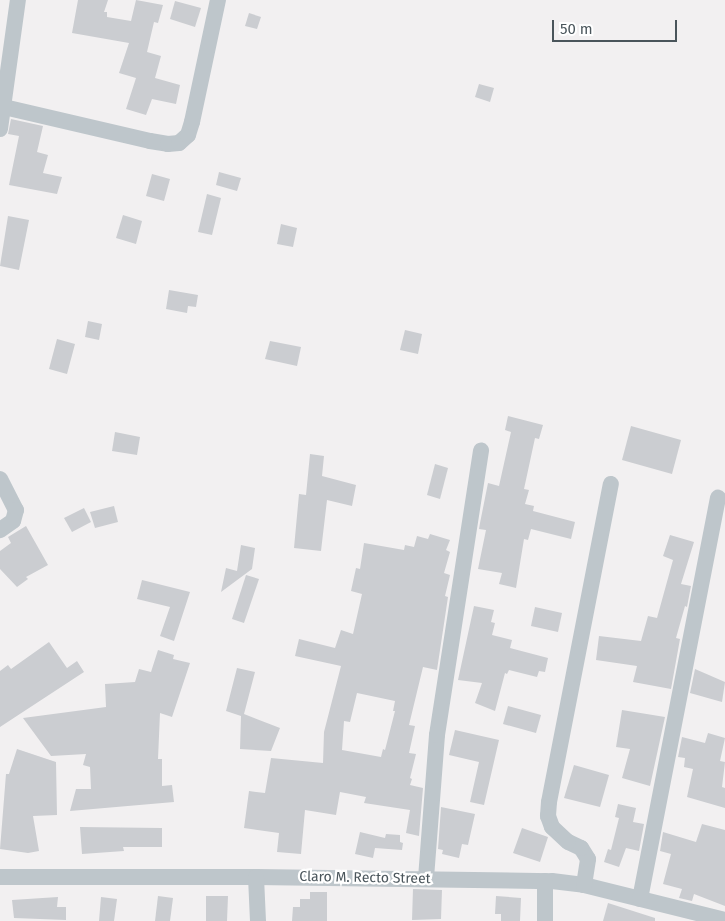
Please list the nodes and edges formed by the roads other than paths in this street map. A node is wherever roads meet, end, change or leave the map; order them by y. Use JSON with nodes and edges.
{"nodes":[{"id":1,"x":18,"y":0,"type":"edge"},
{"id":2,"x":218,"y":0,"type":"edge"},
{"id":3,"x":4,"y":107,"type":"junction"},
{"id":4,"x":0,"y":129,"type":"edge"},
{"id":5,"x":481,"y":450,"type":"dead end"},
{"id":6,"x":0,"y":479,"type":"edge"},
{"id":7,"x":611,"y":484,"type":"dead end"},
{"id":8,"x":718,"y":498,"type":"dead end"},
{"id":9,"x":0,"y":530,"type":"edge"},
{"id":10,"x":0,"y":877,"type":"edge"},
{"id":11,"x":256,"y":877,"type":"junction"},
{"id":12,"x":426,"y":878,"type":"junction"},
{"id":13,"x":545,"y":881,"type":"junction"},
{"id":14,"x":584,"y":885,"type":"junction"},
{"id":15,"x":640,"y":899,"type":"junction"},
{"id":16,"x":725,"y":920,"type":"edge"},
{"id":17,"x":258,"y":921,"type":"edge"},
{"id":18,"x":545,"y":921,"type":"edge"}],
"edges":[{"from":1,"to":3,"type":"street"},
{"from":2,"to":3,"type":"street"},
{"from":3,"to":4,"type":"street"},
{"from":5,"to":12,"type":"street"},
{"from":6,"to":9,"type":"street"},
{"from":7,"to":14,"type":"street"},
{"from":8,"to":15,"type":"street"},
{"from":10,"to":11,"type":"street","name":"Claro M. Recto Street"},
{"from":11,"to":12,"type":"street","name":"Claro M. Recto Street"},
{"from":11,"to":17,"type":"street"},
{"from":12,"to":13,"type":"street","name":"Claro M. Recto Street"},
{"from":13,"to":14,"type":"street","name":"Claro M. Recto Street"},
{"from":13,"to":18,"type":"street"},
{"from":14,"to":15,"type":"street","name":"Claro M. Recto Street"},
{"from":15,"to":16,"type":"street","name":"Claro M. Recto Street"}]}
